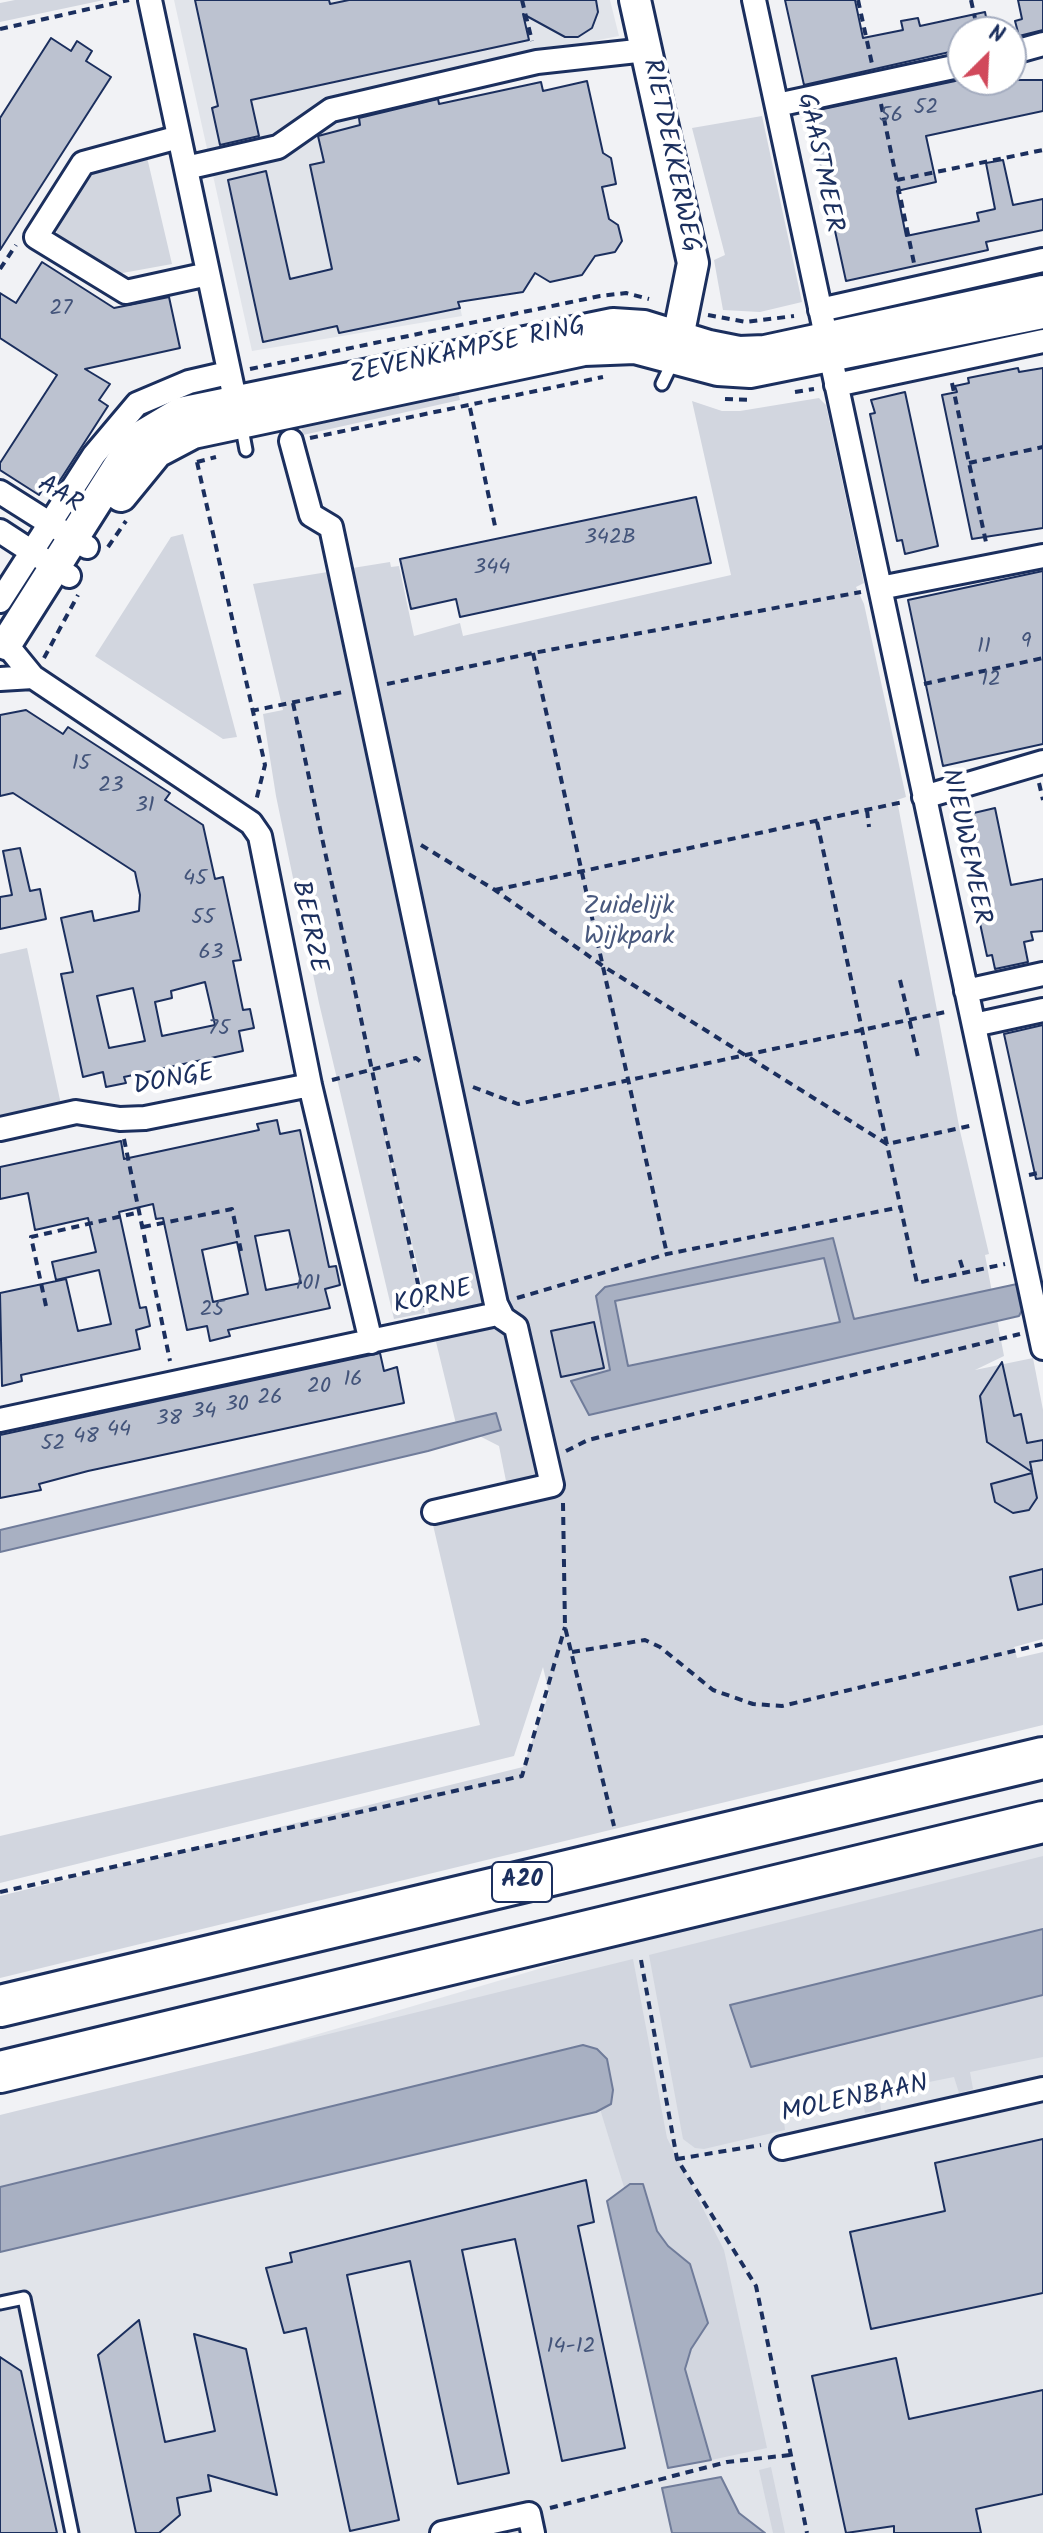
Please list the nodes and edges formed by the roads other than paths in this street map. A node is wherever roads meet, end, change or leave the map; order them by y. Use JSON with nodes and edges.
{"nodes":[{"id":1,"x":150,"y":0,"type":"edge"},
{"id":2,"x":635,"y":0,"type":"edge"},
{"id":3,"x":754,"y":0,"type":"edge"},
{"id":4,"x":646,"y":50,"type":"junction"},
{"id":5,"x":947,"y":68,"type":"edge"},
{"id":6,"x":777,"y":105,"type":"junction"},
{"id":7,"x":179,"y":137,"type":"junction"},
{"id":8,"x":186,"y":168,"type":"junction"},
{"id":9,"x":1043,"y":260,"type":"edge"},
{"id":10,"x":208,"y":274,"type":"junction"},
{"id":11,"x":1043,"y":291,"type":"edge"},
{"id":12,"x":1043,"y":313,"type":"edge"},
{"id":13,"x":1043,"y":341,"type":"edge"},
{"id":14,"x":828,"y":348,"type":"junction"},
{"id":15,"x":672,"y":360,"type":"junction"},
{"id":16,"x":238,"y":412,"type":"junction"},
{"id":17,"x":291,"y":441,"type":"dead end"},
{"id":18,"x":0,"y":492,"type":"edge"},
{"id":19,"x":0,"y":531,"type":"edge"},
{"id":20,"x":70,"y":536,"type":"junction"},
{"id":21,"x":1043,"y":556,"type":"edge"},
{"id":22,"x":53,"y":565,"type":"junction"},
{"id":23,"x":880,"y":588,"type":"junction"},
{"id":24,"x":0,"y":601,"type":"edge"},
{"id":25,"x":3,"y":644,"type":"edge"},
{"id":26,"x":33,"y":677,"type":"junction"},
{"id":27,"x":0,"y":679,"type":"edge"},
{"id":28,"x":1043,"y":762,"type":"edge"},
{"id":29,"x":924,"y":797,"type":"junction"},
{"id":30,"x":1043,"y":974,"type":"edge"},
{"id":31,"x":970,"y":1008,"type":"junction"},
{"id":32,"x":1043,"y":1010,"type":"edge"},
{"id":33,"x":310,"y":1085,"type":"junction"},
{"id":34,"x":0,"y":1129,"type":"edge"},
{"id":35,"x":500,"y":1311,"type":"junction"},
{"id":36,"x":1041,"y":1338,"type":"edge"},
{"id":37,"x":371,"y":1342,"type":"junction"},
{"id":38,"x":0,"y":1420,"type":"edge"},
{"id":39,"x":434,"y":1512,"type":"dead end"},
{"id":40,"x":1043,"y":1758,"type":"edge"},
{"id":41,"x":1043,"y":1822,"type":"edge"},
{"id":42,"x":0,"y":2006,"type":"edge"},
{"id":43,"x":0,"y":2072,"type":"edge"},
{"id":44,"x":1043,"y":2089,"type":"edge"},
{"id":45,"x":782,"y":2148,"type":"road end"},
{"id":46,"x":0,"y":2303,"type":"edge"},
{"id":47,"x":531,"y":2524,"type":"edge"},
{"id":48,"x":72,"y":2533,"type":"edge"},
{"id":49,"x":442,"y":2533,"type":"edge"}],
"edges":[{"from":1,"to":7,"type":"street"},
{"from":2,"to":4,"type":"main road","name":"RIETDEKKERWEG"},
{"from":3,"to":6,"type":"street","name":"GAASTMEER"},
{"from":4,"to":8,"type":"street"},
{"from":4,"to":15,"type":"main road","name":"RIETDEKKERWEG"},
{"from":5,"to":6,"type":"street"},
{"from":6,"to":14,"type":"street","name":"GAASTMEER"},
{"from":7,"to":8,"type":"street"},
{"from":7,"to":10,"type":"street"},
{"from":8,"to":10,"type":"street"},
{"from":9,"to":14,"type":"street","name":"ZEVENKAMPSE RING"},
{"from":10,"to":16,"type":"street"},
{"from":11,"to":14,"type":"main road","name":"ZEVENKAMPSE RING"},
{"from":12,"to":14,"type":"main road","name":"ZEVENKAMPSE RING"},
{"from":13,"to":14,"type":"street","name":"ZEVENKAMPSE RING"},
{"from":14,"to":15,"type":"main road","name":"ZEVENKAMPSE RING"},
{"from":14,"to":23,"type":"street","name":"NIEUWEMEER"},
{"from":15,"to":16,"type":"main road","name":"ZEVENKAMPSE RING"},
{"from":16,"to":20,"type":"main road","name":"ZEVENKAMPSE RING"},
{"from":17,"to":35,"type":"street"},
{"from":18,"to":20,"type":"street","name":"AAR"},
{"from":19,"to":22,"type":"street"},
{"from":20,"to":22,"type":"main road","name":"ZEVENKAMPSE RING"},
{"from":21,"to":23,"type":"street"},
{"from":22,"to":24,"type":"street","name":"ZEVENKAMPSE RING"},
{"from":22,"to":25,"type":"main road","name":"ZEVENKAMPSE RING"},
{"from":23,"to":29,"type":"street","name":"NIEUWEMEER"},
{"from":25,"to":26,"type":"street"},
{"from":26,"to":27,"type":"street"},
{"from":26,"to":33,"type":"street","name":"BEERZE"},
{"from":28,"to":29,"type":"street"},
{"from":29,"to":31,"type":"street","name":"NIEUWEMEER"},
{"from":30,"to":31,"type":"street"},
{"from":31,"to":32,"type":"street"},
{"from":31,"to":36,"type":"street","name":"NIEUWEMEER"},
{"from":33,"to":34,"type":"street","name":"DONGE"},
{"from":33,"to":37,"type":"street","name":"BEERZE"},
{"from":35,"to":37,"type":"street","name":"KORNE"},
{"from":35,"to":39,"type":"street","name":"KORNE"},
{"from":37,"to":38,"type":"street","name":"KORNE"},
{"from":40,"to":42,"type":"highway","number":"A20"},
{"from":41,"to":43,"type":"highway","number":"A20"},
{"from":44,"to":45,"type":"street","name":"MOLENBAAN"},
{"from":46,"to":48,"type":"lane"},
{"from":47,"to":49,"type":"street"}]}
